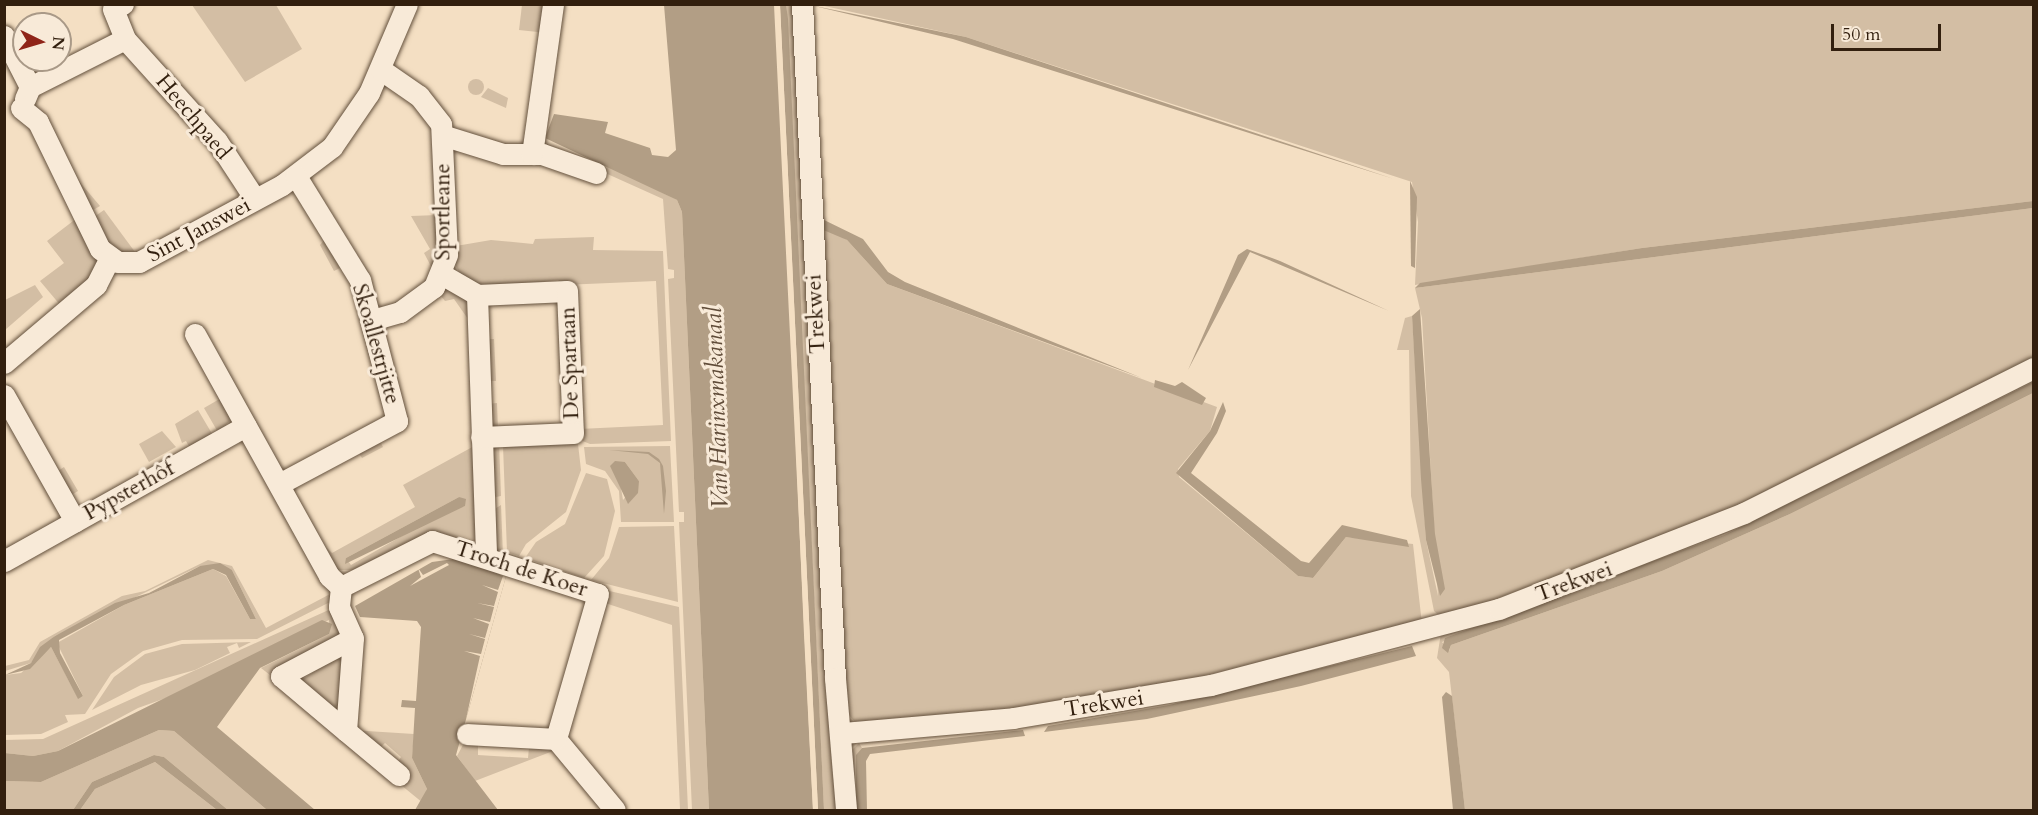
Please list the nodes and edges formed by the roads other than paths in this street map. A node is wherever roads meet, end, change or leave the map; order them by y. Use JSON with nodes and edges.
{"nodes":[{"id":1,"x":123,"y":4,"type":"edge"},
{"id":2,"x":407,"y":4,"type":"edge"},
{"id":3,"x":553,"y":4,"type":"edge"},
{"id":4,"x":802,"y":4,"type":"edge"},
{"id":5,"x":4,"y":36,"type":"edge"},
{"id":6,"x":125,"y":39,"type":"junction"},
{"id":7,"x":380,"y":69,"type":"junction"},
{"id":8,"x":30,"y":87,"type":"junction"},
{"id":9,"x":13,"y":111,"type":"edge"},
{"id":10,"x":442,"y":135,"type":"junction"},
{"id":11,"x":532,"y":154,"type":"junction"},
{"id":12,"x":596,"y":173,"type":"dead end"},
{"id":13,"x":296,"y":176,"type":"junction"},
{"id":14,"x":255,"y":200,"type":"junction"},
{"id":15,"x":110,"y":258,"type":"junction"},
{"id":16,"x":443,"y":275,"type":"junction"},
{"id":17,"x":477,"y":295,"type":"junction"},
{"id":18,"x":372,"y":320,"type":"junction"},
{"id":19,"x":195,"y":334,"type":"dead end"},
{"id":20,"x":4,"y":363,"type":"edge"},
{"id":21,"x":2034,"y":368,"type":"edge"},
{"id":22,"x":4,"y":395,"type":"edge"},
{"id":23,"x":246,"y":426,"type":"junction"},
{"id":24,"x":481,"y":437,"type":"junction"},
{"id":25,"x":279,"y":484,"type":"junction"},
{"id":26,"x":75,"y":521,"type":"junction"},
{"id":27,"x":486,"y":557,"type":"junction"},
{"id":28,"x":4,"y":561,"type":"edge"},
{"id":29,"x":341,"y":587,"type":"junction"},
{"id":30,"x":354,"y":638,"type":"junction"},
{"id":31,"x":346,"y":731,"type":"junction"},
{"id":32,"x":843,"y":733,"type":"junction"},
{"id":33,"x":467,"y":734,"type":"dead end"},
{"id":34,"x":556,"y":739,"type":"junction"},
{"id":35,"x":399,"y":775,"type":"dead end"},
{"id":36,"x":615,"y":810,"type":"edge"},
{"id":37,"x":846,"y":810,"type":"edge"}],
"edges":[{"from":1,"to":6,"type":"street","name":"Heechpaed"},
{"from":2,"to":7,"type":"street","name":"Sint Janswei"},
{"from":3,"to":11,"type":"street"},
{"from":4,"to":32,"type":"street","name":"Trekwei"},
{"from":5,"to":8,"type":"street"},
{"from":6,"to":8,"type":"street"},
{"from":6,"to":14,"type":"street","name":"Heechpaed"},
{"from":7,"to":10,"type":"street","name":"Sportleane"},
{"from":7,"to":13,"type":"street","name":"Sint Janswei"},
{"from":8,"to":9,"type":"street"},
{"from":9,"to":15,"type":"street"},
{"from":10,"to":11,"type":"street","name":"Sportleane"},
{"from":10,"to":16,"type":"street","name":"Sportleane"},
{"from":11,"to":12,"type":"street","name":"Sportleane"},
{"from":13,"to":14,"type":"street","name":"Sint Janswei"},
{"from":13,"to":18,"type":"street","name":"Skoallestrjitte"},
{"from":14,"to":15,"type":"street","name":"Sint Janswei"},
{"from":15,"to":20,"type":"street"},
{"from":16,"to":17,"type":"street"},
{"from":16,"to":18,"type":"street","name":"Sportleane"},
{"from":17,"to":24,"type":"street"},
{"from":17,"to":24,"type":"street","name":"De Spartaan"},
{"from":18,"to":25,"type":"street","name":"Skoallestrjitte"},
{"from":19,"to":23,"type":"street"},
{"from":21,"to":32,"type":"street","name":"Trekwei"},
{"from":22,"to":26,"type":"street","name":"Pypsterhôf"},
{"from":23,"to":25,"type":"street"},
{"from":23,"to":26,"type":"street","name":"Pypsterhôf"},
{"from":24,"to":27,"type":"street"},
{"from":25,"to":29,"type":"street"},
{"from":26,"to":28,"type":"street"},
{"from":27,"to":29,"type":"street","name":"Troch de Koer"},
{"from":27,"to":34,"type":"street","name":"Troch de Koer"},
{"from":29,"to":30,"type":"street"},
{"from":30,"to":31,"type":"street"},
{"from":30,"to":31,"type":"street"},
{"from":31,"to":35,"type":"street"},
{"from":32,"to":37,"type":"street"},
{"from":33,"to":34,"type":"street"},
{"from":34,"to":36,"type":"street"}]}
